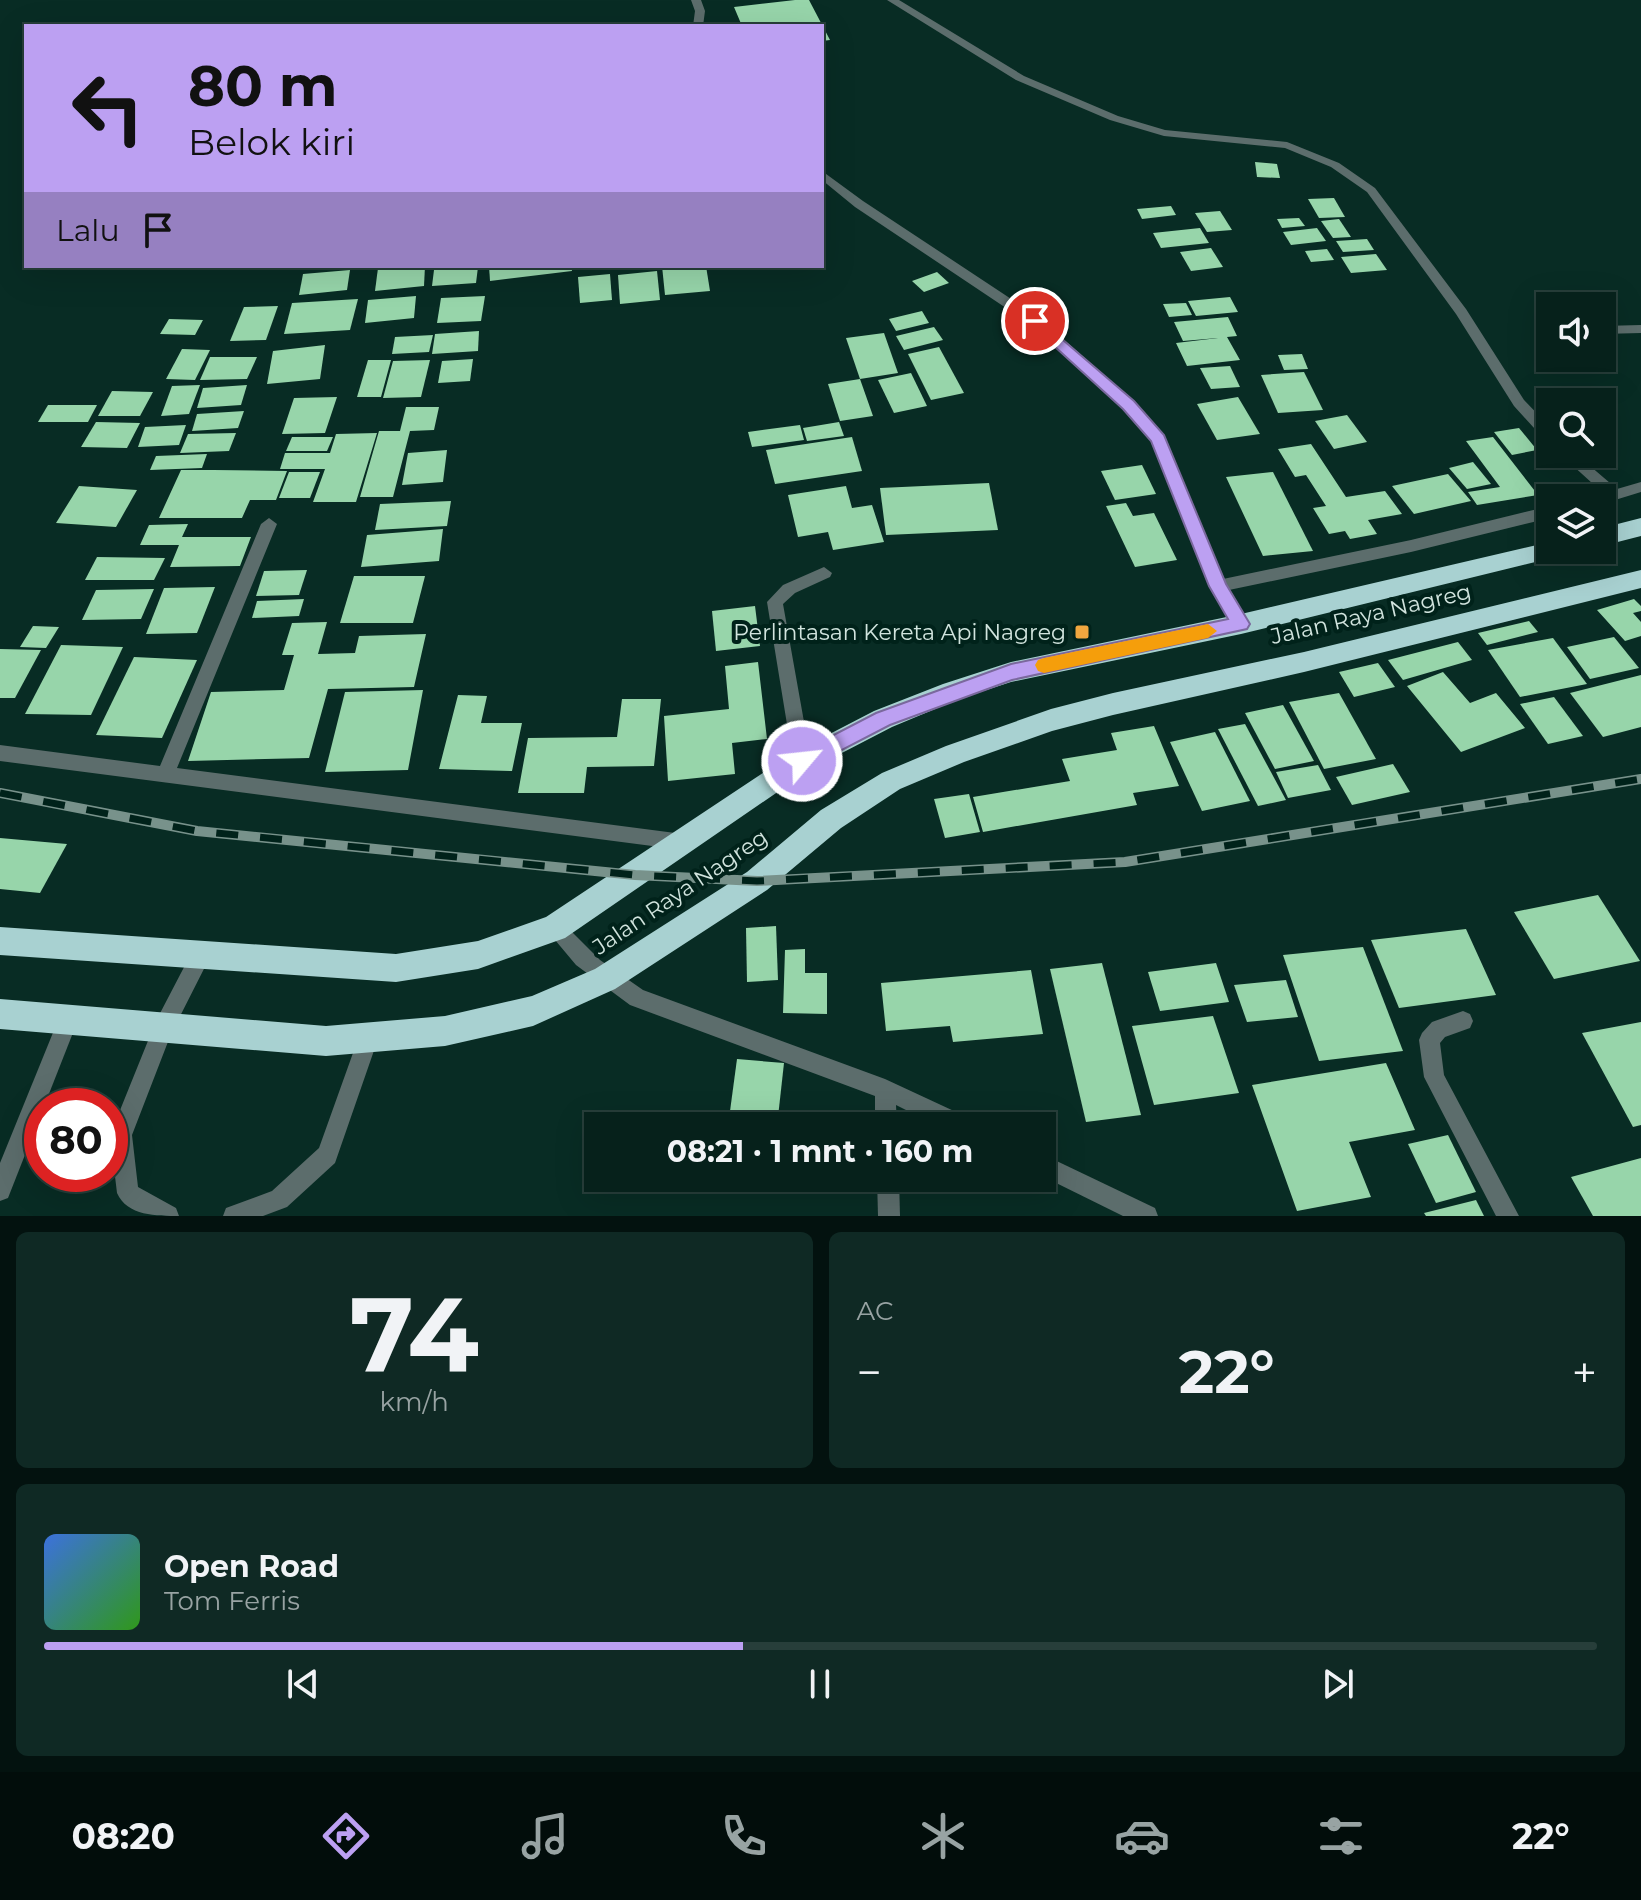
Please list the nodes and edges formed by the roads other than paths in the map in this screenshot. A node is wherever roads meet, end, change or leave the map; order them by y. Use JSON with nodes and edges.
{"nodes":[{"id":1,"x":696,"y":0,"type":"edge"},
{"id":2,"x":892,"y":0,"type":"edge"},
{"id":3,"x":698,"y":24,"type":"edge"},
{"id":4,"x":824,"y":176,"type":"edge"},
{"id":5,"x":1641,"y":329,"type":"edge"},
{"id":6,"x":1616,"y":330,"type":"edge"},
{"id":7,"x":1536,"y":421,"type":"edge"},
{"id":8,"x":1581,"y":468,"type":"edge"},
{"id":9,"x":1596,"y":484,"type":"edge"},
{"id":10,"x":1641,"y":487,"type":"edge"},
{"id":11,"x":1616,"y":495,"type":"edge"},
{"id":12,"x":1536,"y":515,"type":"edge"},
{"id":13,"x":269,"y":524,"type":"dead end"},
{"id":14,"x":1641,"y":527,"type":"edge"},
{"id":15,"x":1616,"y":533,"type":"edge"},
{"id":16,"x":1536,"y":554,"type":"edge"},
{"id":17,"x":824,"y":573,"type":"dead end"},
{"id":18,"x":1641,"y":579,"type":"edge"},
{"id":19,"x":1218,"y":586,"type":"junction"},
{"id":20,"x":1241,"y":624,"type":"junction"},
{"id":21,"x":0,"y":753,"type":"edge"},
{"id":22,"x":802,"y":761,"type":"junction"},
{"id":23,"x":166,"y":774,"type":"junction"},
{"id":24,"x":685,"y":842,"type":"junction"},
{"id":25,"x":555,"y":928,"type":"junction"},
{"id":26,"x":0,"y":941,"type":"edge"},
{"id":27,"x":201,"y":955,"type":"junction"},
{"id":28,"x":605,"y":979,"type":"junction"},
{"id":29,"x":0,"y":1014,"type":"edge"},
{"id":30,"x":68,"y":1020,"type":"junction"},
{"id":31,"x":1463,"y":1021,"type":"dead end"},
{"id":32,"x":163,"y":1028,"type":"junction"},
{"id":33,"x":368,"y":1039,"type":"junction"},
{"id":34,"x":885,"y":1089,"type":"junction"},
{"id":35,"x":886,"y":1112,"type":"edge"},
{"id":36,"x":932,"y":1112,"type":"edge"},
{"id":37,"x":1056,"y":1172,"type":"edge"},
{"id":38,"x":0,"y":1190,"type":"edge"},
{"id":39,"x":888,"y":1192,"type":"edge"},
{"id":40,"x":168,"y":1216,"type":"edge"},
{"id":41,"x":234,"y":1216,"type":"edge"},
{"id":42,"x":889,"y":1216,"type":"edge"},
{"id":43,"x":1147,"y":1216,"type":"edge"},
{"id":44,"x":1508,"y":1216,"type":"edge"}],
"edges":[{"from":1,"to":3,"type":"street"},
{"from":2,"to":7,"type":"street"},
{"from":4,"to":19,"type":"street"},
{"from":5,"to":6,"type":"street"},
{"from":8,"to":9,"type":"street"},
{"from":10,"to":11,"type":"street"},
{"from":12,"to":19,"type":"street"},
{"from":13,"to":23,"type":"street"},
{"from":14,"to":15,"type":"highway"},
{"from":16,"to":20,"type":"highway","name":"Jalan Raya Nagreg"},
{"from":17,"to":22,"type":"street"},
{"from":18,"to":28,"type":"highway","name":"Jalan Raya Nagreg"},
{"from":19,"to":20,"type":"street"},
{"from":20,"to":22,"type":"highway","name":"Jalan Raya Nagreg"},
{"from":21,"to":23,"type":"street"},
{"from":22,"to":24,"type":"highway","name":"Jalan Raya Nagreg"},
{"from":23,"to":24,"type":"street"},
{"from":24,"to":25,"type":"highway","name":"Jalan Raya Nagreg"},
{"from":25,"to":27,"type":"highway","name":"Jalan Raya Nagreg"},
{"from":25,"to":28,"type":"street"},
{"from":26,"to":27,"type":"highway","name":"Jalan Raya Nagreg"},
{"from":27,"to":32,"type":"street"},
{"from":28,"to":33,"type":"highway","name":"Jalan Raya Nagreg"},
{"from":28,"to":34,"type":"street"},
{"from":29,"to":30,"type":"highway","name":"Jalan Raya Nagreg"},
{"from":30,"to":32,"type":"highway","name":"Jalan Raya Nagreg"},
{"from":30,"to":38,"type":"street"},
{"from":31,"to":44,"type":"street"},
{"from":32,"to":33,"type":"highway","name":"Jalan Raya Nagreg"},
{"from":32,"to":40,"type":"street"},
{"from":33,"to":41,"type":"street"},
{"from":34,"to":35,"type":"street"},
{"from":34,"to":36,"type":"street"},
{"from":37,"to":43,"type":"street"},
{"from":39,"to":42,"type":"street"}]}
